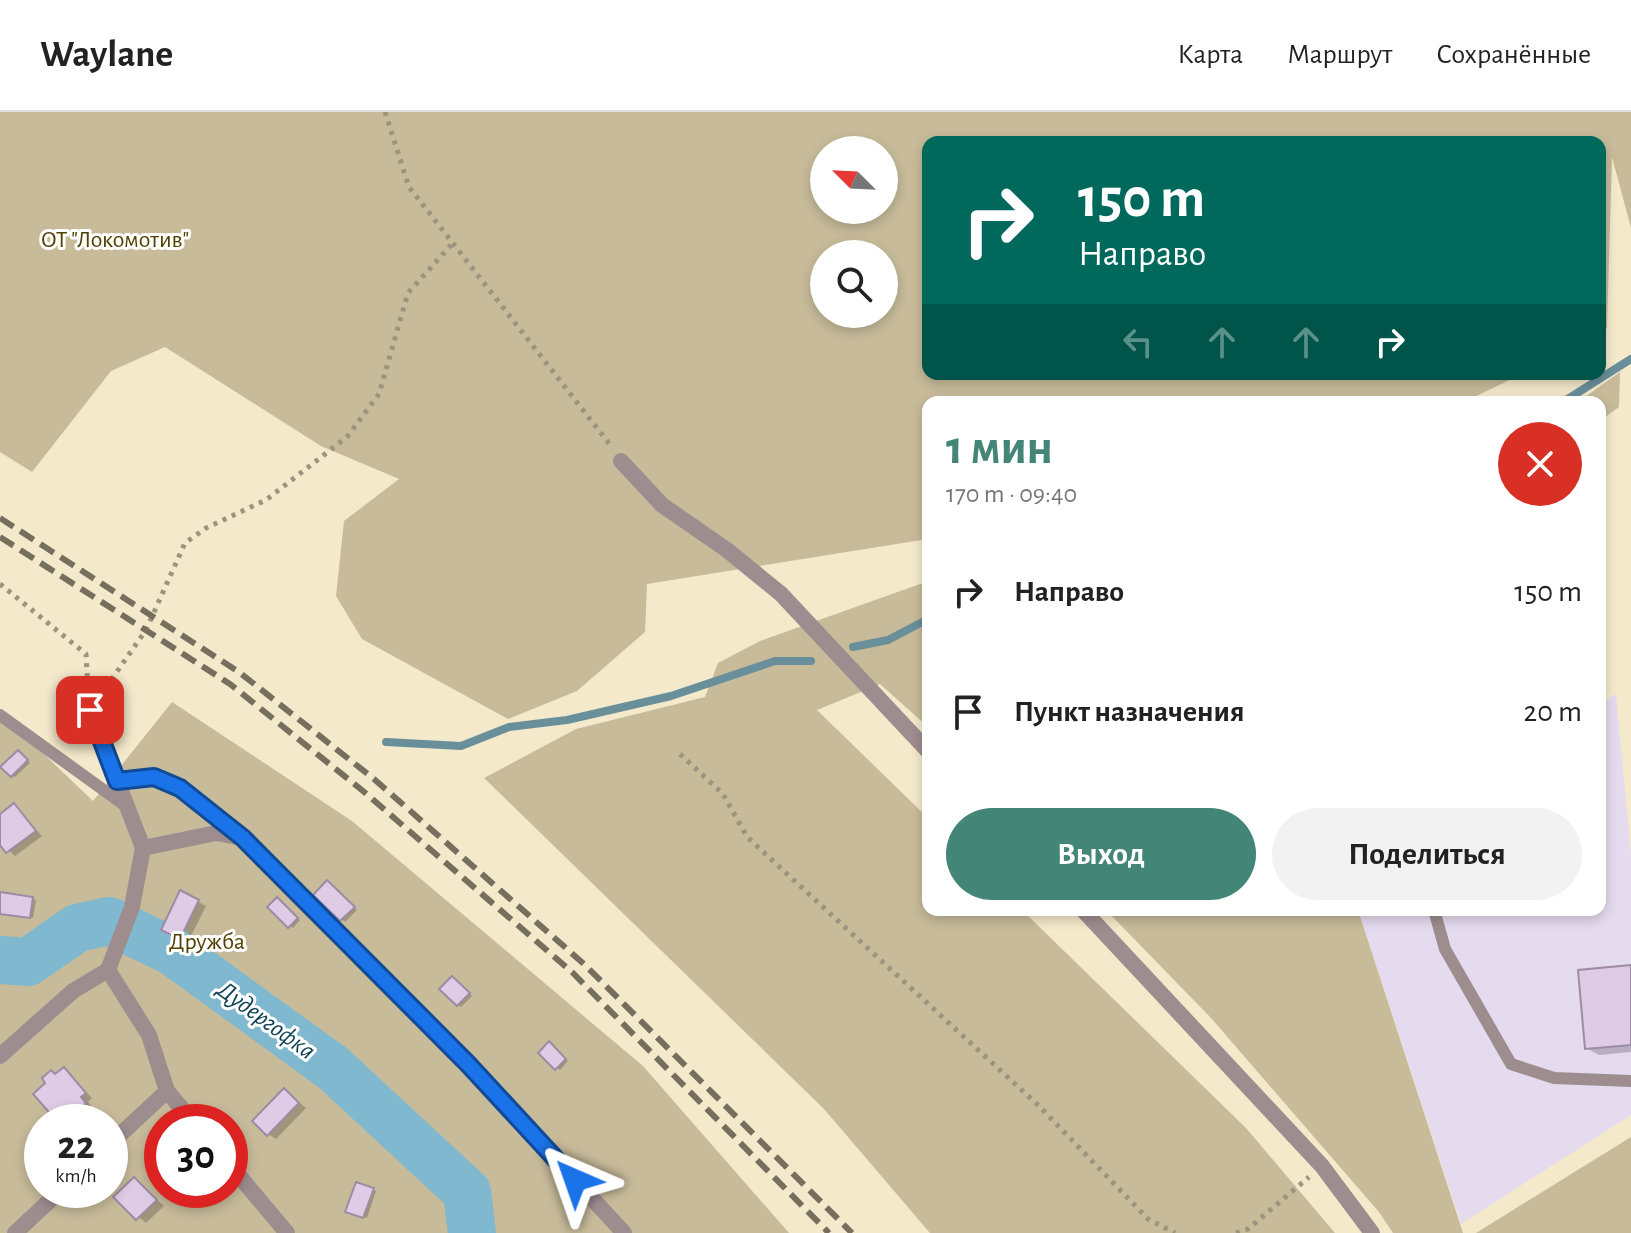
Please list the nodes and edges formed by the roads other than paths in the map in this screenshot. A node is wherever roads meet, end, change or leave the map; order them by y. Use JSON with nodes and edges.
{"nodes":[{"id":1,"x":621,"y":461,"type":"road end"},
{"id":2,"x":90,"y":710,"type":"road end"},
{"id":3,"x":0,"y":715,"type":"edge"},
{"id":4,"x":922,"y":745,"type":"edge"},
{"id":5,"x":117,"y":781,"type":"junction"},
{"id":6,"x":128,"y":808,"type":"junction"},
{"id":7,"x":243,"y":838,"type":"junction"},
{"id":8,"x":143,"y":848,"type":"junction"},
{"id":9,"x":1089,"y":916,"type":"edge"},
{"id":10,"x":1436,"y":916,"type":"edge"},
{"id":11,"x":108,"y":970,"type":"junction"},
{"id":12,"x":0,"y":1056,"type":"edge"},
{"id":13,"x":1631,"y":1081,"type":"edge"},
{"id":14,"x":167,"y":1091,"type":"junction"},
{"id":15,"x":178,"y":1104,"type":"edge"},
{"id":16,"x":128,"y":1127,"type":"edge"},
{"id":17,"x":248,"y":1186,"type":"edge"},
{"id":18,"x":42,"y":1208,"type":"edge"},
{"id":19,"x":15,"y":1233,"type":"edge"},
{"id":20,"x":287,"y":1233,"type":"edge"},
{"id":21,"x":624,"y":1233,"type":"edge"},
{"id":22,"x":1372,"y":1233,"type":"edge"}],
"edges":[{"from":1,"to":4,"type":"street"},
{"from":2,"to":5,"type":"street"},
{"from":3,"to":6,"type":"lane"},
{"from":5,"to":6,"type":"street"},
{"from":5,"to":7,"type":"lane"},
{"from":6,"to":8,"type":"street"},
{"from":7,"to":8,"type":"street"},
{"from":7,"to":21,"type":"street"},
{"from":8,"to":11,"type":"street"},
{"from":9,"to":22,"type":"street"},
{"from":10,"to":13,"type":"lane"},
{"from":11,"to":12,"type":"street"},
{"from":11,"to":14,"type":"street"},
{"from":14,"to":15,"type":"street"},
{"from":14,"to":16,"type":"street"},
{"from":17,"to":20,"type":"street"},
{"from":18,"to":19,"type":"street"}]}
